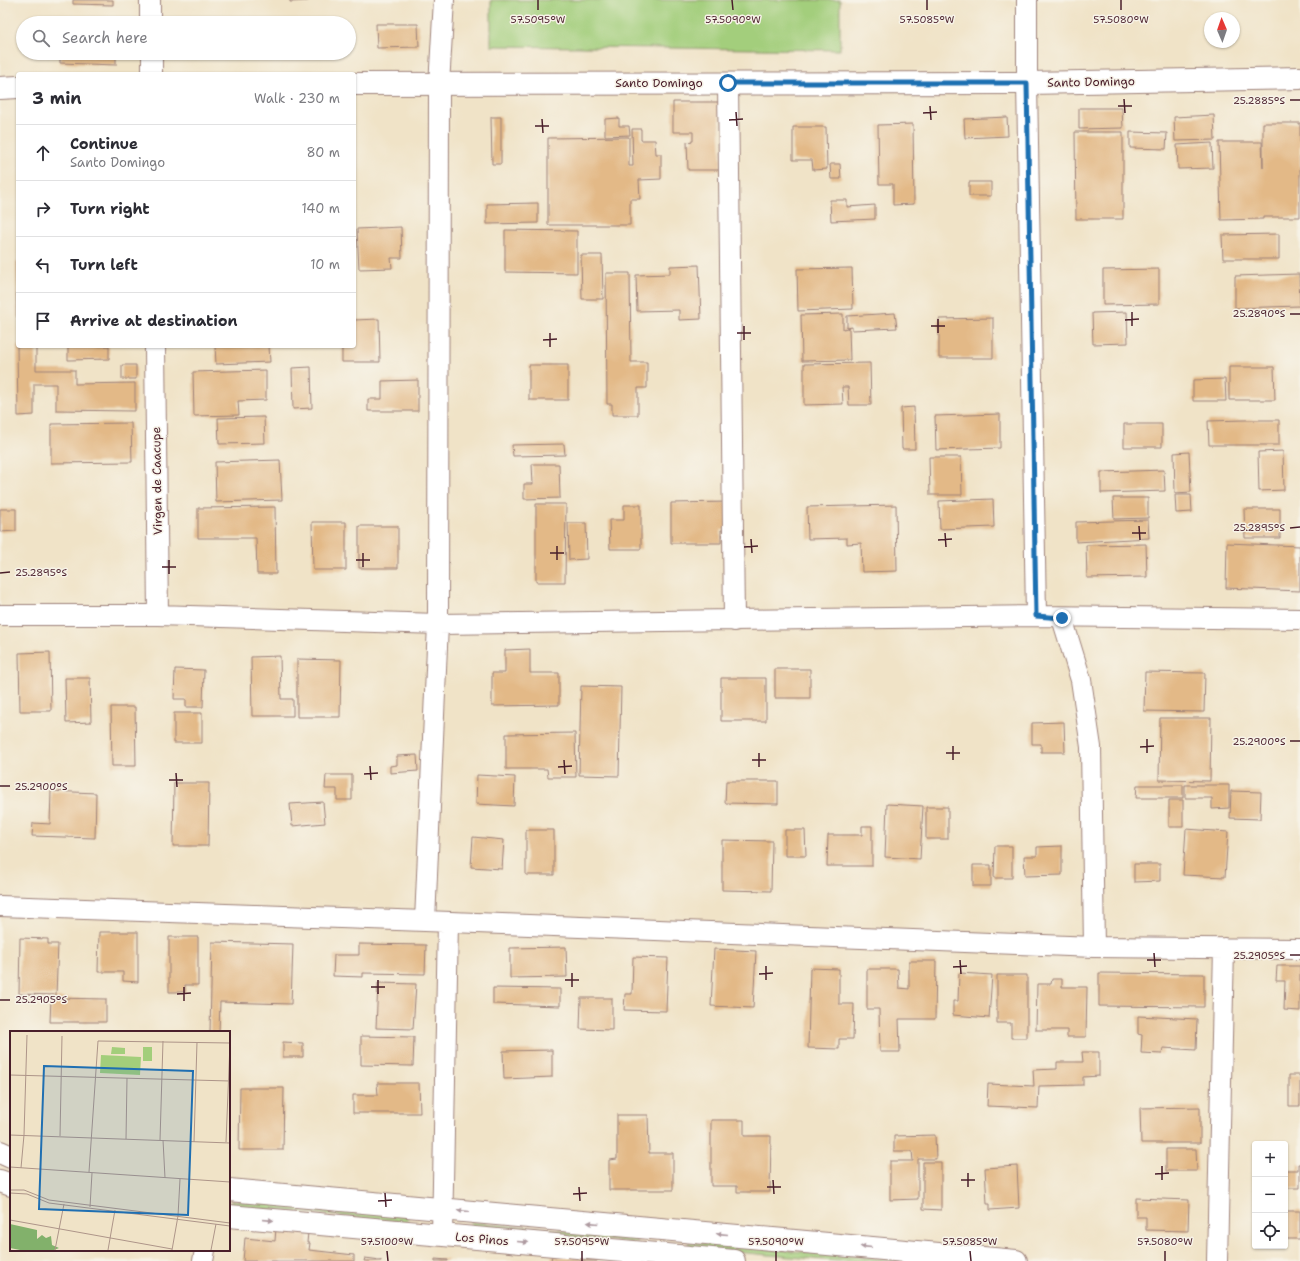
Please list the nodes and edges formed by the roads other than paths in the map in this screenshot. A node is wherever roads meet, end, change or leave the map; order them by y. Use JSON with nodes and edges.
{"nodes":[{"id":1,"x":150,"y":0,"type":"edge"},
{"id":2,"x":444,"y":0,"type":"edge"},
{"id":3,"x":1027,"y":0,"type":"edge"},
{"id":4,"x":150,"y":16,"type":"edge"},
{"id":5,"x":152,"y":60,"type":"edge"},
{"id":6,"x":152,"y":72,"type":"edge"},
{"id":7,"x":1300,"y":78,"type":"edge"},
{"id":8,"x":728,"y":83,"type":"junction"},
{"id":9,"x":1027,"y":83,"type":"junction"},
{"id":10,"x":356,"y":84,"type":"edge"},
{"id":11,"x":439,"y":85,"type":"junction"},
{"id":12,"x":16,"y":87,"type":"edge"},
{"id":13,"x":0,"y":88,"type":"edge"},
{"id":14,"x":155,"y":348,"type":"edge"},
{"id":15,"x":0,"y":615,"type":"edge"},
{"id":16,"x":158,"y":615,"type":"junction"},
{"id":17,"x":1036,"y":616,"type":"junction"},
{"id":18,"x":1062,"y":618,"type":"junction"},
{"id":19,"x":1300,"y":619,"type":"edge"},
{"id":20,"x":734,"y":621,"type":"junction"},
{"id":21,"x":438,"y":624,"type":"junction"},
{"id":22,"x":0,"y":906,"type":"edge"},
{"id":23,"x":425,"y":921,"type":"junction"},
{"id":24,"x":448,"y":922,"type":"junction"},
{"id":25,"x":1094,"y":947,"type":"junction"},
{"id":26,"x":1224,"y":948,"type":"junction"},
{"id":27,"x":1300,"y":949,"type":"edge"},
{"id":28,"x":0,"y":1152,"type":"edge"},
{"id":29,"x":10,"y":1157,"type":"edge"},
{"id":30,"x":0,"y":1181,"type":"edge"},
{"id":31,"x":10,"y":1185,"type":"edge"},
{"id":32,"x":230,"y":1190,"type":"edge"},
{"id":33,"x":442,"y":1210,"type":"junction"},
{"id":34,"x":230,"y":1216,"type":"edge"},
{"id":35,"x":668,"y":1230,"type":"junction"},
{"id":36,"x":442,"y":1235,"type":"junction"},
{"id":37,"x":205,"y":1251,"type":"edge"},
{"id":38,"x":664,"y":1258,"type":"edge"},
{"id":39,"x":203,"y":1261,"type":"edge"},
{"id":40,"x":734,"y":1261,"type":"edge"},
{"id":41,"x":1016,"y":1261,"type":"edge"},
{"id":42,"x":1217,"y":1261,"type":"edge"}],
"edges":[{"from":1,"to":4,"type":"street"},
{"from":2,"to":11,"type":"street"},
{"from":3,"to":9,"type":"street"},
{"from":5,"to":6,"type":"street"},
{"from":7,"to":9,"type":"street","name":"Santo Domingo"},
{"from":8,"to":9,"type":"street","name":"Santo Domingo"},
{"from":8,"to":11,"type":"street","name":"Santo Domingo"},
{"from":8,"to":20,"type":"street"},
{"from":9,"to":17,"type":"street"},
{"from":10,"to":11,"type":"street","name":"Santo Domingo"},
{"from":11,"to":21,"type":"street"},
{"from":12,"to":13,"type":"street"},
{"from":14,"to":16,"type":"street","name":"Virgen de Caacupe"},
{"from":15,"to":16,"type":"street"},
{"from":16,"to":21,"type":"street"},
{"from":17,"to":18,"type":"street"},
{"from":17,"to":20,"type":"street"},
{"from":18,"to":19,"type":"street"},
{"from":18,"to":25,"type":"street"},
{"from":20,"to":21,"type":"street"},
{"from":21,"to":23,"type":"street"},
{"from":22,"to":23,"type":"street"},
{"from":23,"to":24,"type":"street"},
{"from":24,"to":25,"type":"street"},
{"from":24,"to":33,"type":"street"},
{"from":25,"to":26,"type":"street"},
{"from":26,"to":27,"type":"street"},
{"from":26,"to":42,"type":"street"},
{"from":28,"to":29,"type":"street"},
{"from":30,"to":31,"type":"street"},
{"from":32,"to":33,"type":"street"},
{"from":35,"to":33,"type":"street","one_way":true},
{"from":33,"to":36,"type":"street"},
{"from":34,"to":36,"type":"street","name":"Los Pinos","one_way":true},
{"from":35,"to":38,"type":"street"},
{"from":41,"to":35,"type":"street","one_way":true},
{"from":36,"to":38,"type":"street","name":"Los Pinos","one_way":true},
{"from":37,"to":39,"type":"street"},
{"from":38,"to":40,"type":"street","name":"Los Pinos"}]}
